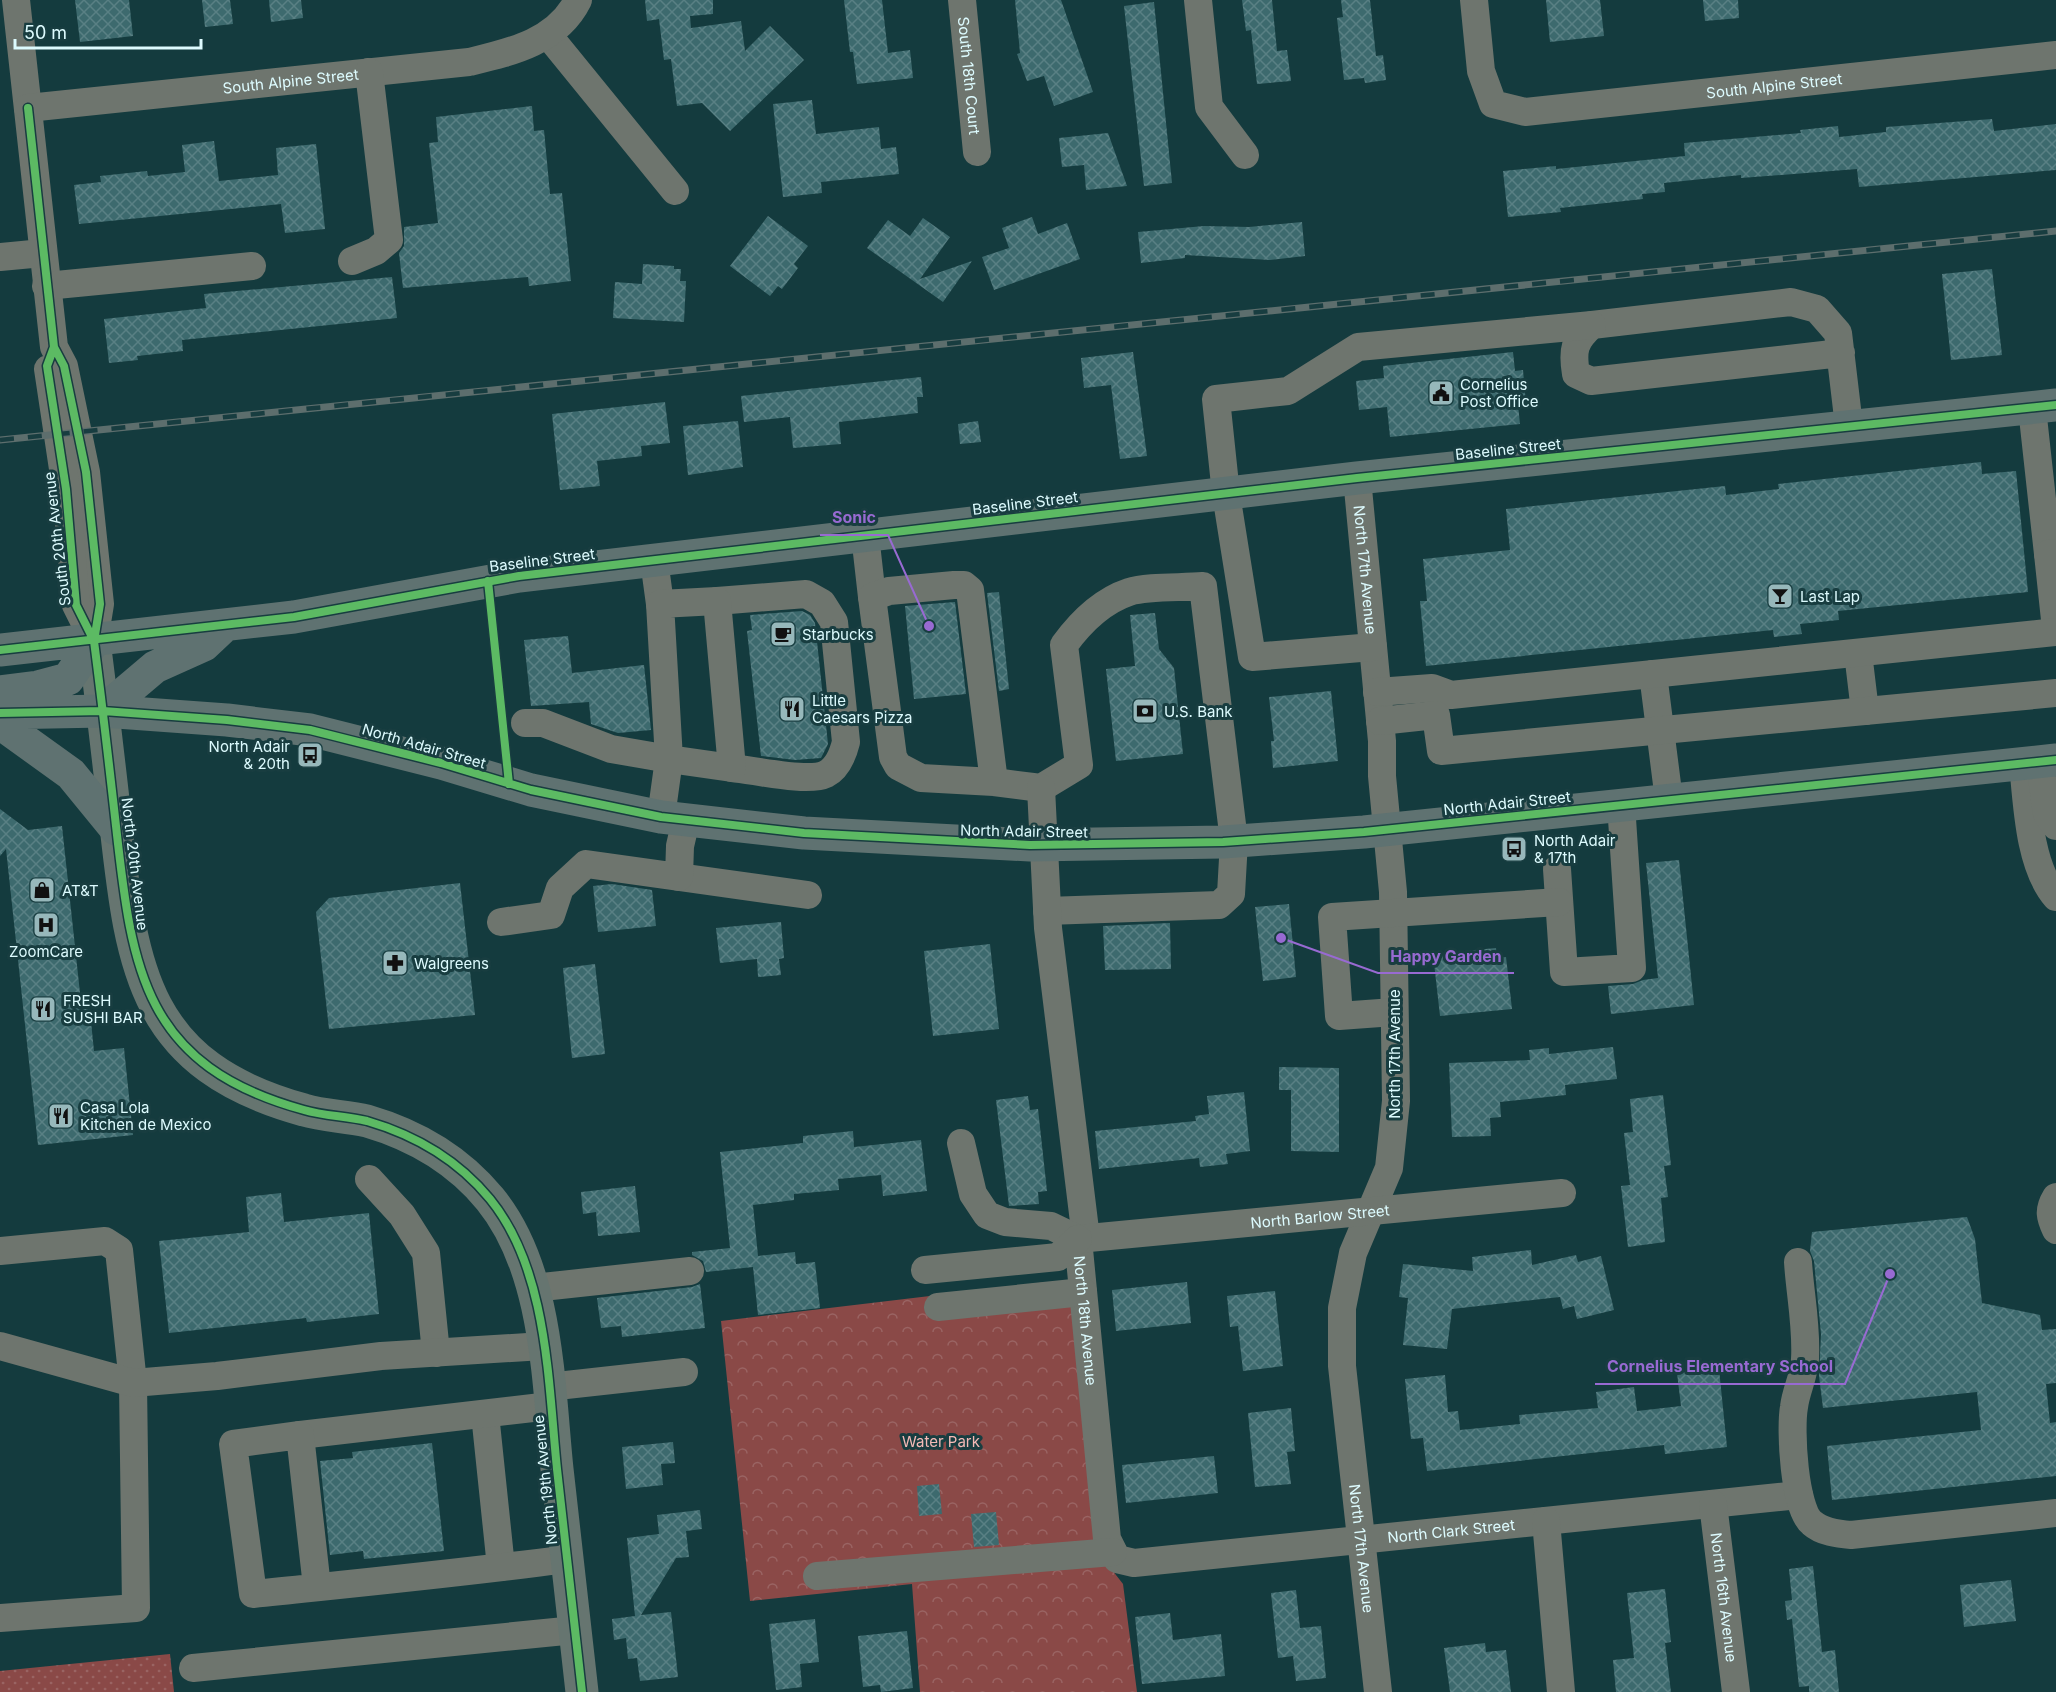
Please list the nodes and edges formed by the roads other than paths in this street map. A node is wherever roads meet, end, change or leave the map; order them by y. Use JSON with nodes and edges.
{"nodes":[{"id":1,"x":16,"y":0,"type":"edge"},
{"id":2,"x":578,"y":0,"type":"edge"},
{"id":3,"x":962,"y":0,"type":"edge"},
{"id":4,"x":1198,"y":0,"type":"edge"},
{"id":5,"x":1474,"y":0,"type":"edge"},
{"id":6,"x":548,"y":35,"type":"junction"},
{"id":7,"x":2056,"y":55,"type":"edge"},
{"id":8,"x":369,"y":72,"type":"junction"},
{"id":9,"x":28,"y":108,"type":"junction"},
{"id":10,"x":977,"y":152,"type":"dead end"},
{"id":11,"x":1245,"y":155,"type":"dead end"},
{"id":12,"x":675,"y":191,"type":"dead end"},
{"id":13,"x":43,"y":253,"type":"junction"},
{"id":14,"x":0,"y":257,"type":"edge"},
{"id":15,"x":352,"y":261,"type":"dead end"},
{"id":16,"x":252,"y":267,"type":"dead end"},
{"id":17,"x":46,"y":286,"type":"junction"},
{"id":18,"x":1592,"y":325,"type":"junction"},
{"id":19,"x":1841,"y":353,"type":"junction"},
{"id":20,"x":2044,"y":406,"type":"edge"},
{"id":21,"x":1849,"y":426,"type":"junction"},
{"id":22,"x":1357,"y":478,"type":"junction"},
{"id":23,"x":1226,"y":494,"type":"junction"},
{"id":24,"x":865,"y":535,"type":"junction"},
{"id":25,"x":2052,"y":553,"type":"edge"},
{"id":26,"x":654,"y":560,"type":"junction"},
{"id":27,"x":872,"y":597,"type":"junction"},
{"id":28,"x":717,"y":601,"type":"junction"},
{"id":29,"x":660,"y":604,"type":"junction"},
{"id":30,"x":222,"y":627,"type":"junction"},
{"id":31,"x":2056,"y":631,"type":"edge"},
{"id":32,"x":94,"y":641,"type":"junction"},
{"id":33,"x":1373,"y":647,"type":"junction"},
{"id":34,"x":0,"y":650,"type":"edge"},
{"id":35,"x":1858,"y":653,"type":"junction"},
{"id":36,"x":1653,"y":674,"type":"junction"},
{"id":37,"x":0,"y":692,"type":"edge"},
{"id":38,"x":1377,"y":692,"type":"junction"},
{"id":39,"x":2056,"y":693,"type":"edge"},
{"id":40,"x":103,"y":711,"type":"junction"},
{"id":41,"x":1865,"y":711,"type":"junction"},
{"id":42,"x":0,"y":713,"type":"edge"},
{"id":43,"x":1380,"y":721,"type":"junction"},
{"id":44,"x":0,"y":723,"type":"edge"},
{"id":45,"x":525,"y":723,"type":"dead end"},
{"id":46,"x":1660,"y":730,"type":"junction"},
{"id":47,"x":669,"y":759,"type":"junction"},
{"id":48,"x":2040,"y":762,"type":"edge"},
{"id":49,"x":732,"y":768,"type":"junction"},
{"id":50,"x":994,"y":782,"type":"junction"},
{"id":51,"x":1041,"y":788,"type":"junction"},
{"id":52,"x":1669,"y":800,"type":"junction"},
{"id":53,"x":1621,"y":804,"type":"junction"},
{"id":54,"x":674,"y":818,"type":"junction"},
{"id":55,"x":2056,"y":826,"type":"edge"},
{"id":56,"x":116,"y":829,"type":"junction"},
{"id":57,"x":1387,"y":830,"type":"junction"},
{"id":58,"x":1234,"y":841,"type":"junction"},
{"id":59,"x":1042,"y":845,"type":"junction"},
{"id":60,"x":1557,"y":869,"type":"dead end"},
{"id":61,"x":679,"y":877,"type":"junction"},
{"id":62,"x":808,"y":895,"type":"dead end"},
{"id":63,"x":2056,"y":897,"type":"edge"},
{"id":64,"x":1559,"y":903,"type":"junction"},
{"id":65,"x":1047,"y":911,"type":"junction"},
{"id":66,"x":1393,"y":913,"type":"junction"},
{"id":67,"x":501,"y":922,"type":"dead end"},
{"id":68,"x":1394,"y":1012,"type":"junction"},
{"id":69,"x":961,"y":1143,"type":"dead end"},
{"id":70,"x":369,"y":1179,"type":"dead end"},
{"id":71,"x":1562,"y":1192,"type":"dead end"},
{"id":72,"x":2056,"y":1197,"type":"edge"},
{"id":73,"x":1373,"y":1209,"type":"junction"},
{"id":74,"x":2056,"y":1230,"type":"edge"},
{"id":75,"x":1082,"y":1239,"type":"junction"},
{"id":76,"x":0,"y":1251,"type":"edge"},
{"id":77,"x":1798,"y":1262,"type":"dead end"},
{"id":78,"x":925,"y":1270,"type":"dead end"},
{"id":79,"x":690,"y":1271,"type":"dead end"},
{"id":80,"x":530,"y":1277,"type":"junction"},
{"id":81,"x":1083,"y":1292,"type":"junction"},
{"id":82,"x":938,"y":1307,"type":"dead end"},
{"id":83,"x":0,"y":1346,"type":"edge"},
{"id":84,"x":543,"y":1346,"type":"junction"},
{"id":85,"x":436,"y":1353,"type":"junction"},
{"id":86,"x":684,"y":1372,"type":"dead end"},
{"id":87,"x":133,"y":1383,"type":"junction"},
{"id":88,"x":549,"y":1396,"type":"junction"},
{"id":89,"x":485,"y":1414,"type":"junction"},
{"id":90,"x":300,"y":1435,"type":"junction"},
{"id":91,"x":1799,"y":1495,"type":"junction"},
{"id":92,"x":1713,"y":1504,"type":"junction"},
{"id":93,"x":2056,"y":1513,"type":"edge"},
{"id":94,"x":1546,"y":1521,"type":"junction"},
{"id":95,"x":1362,"y":1540,"type":"junction"},
{"id":96,"x":1115,"y":1556,"type":"junction"},
{"id":97,"x":567,"y":1559,"type":"junction"},
{"id":98,"x":501,"y":1567,"type":"junction"},
{"id":99,"x":817,"y":1576,"type":"dead end"},
{"id":100,"x":317,"y":1587,"type":"junction"},
{"id":101,"x":0,"y":1618,"type":"edge"},
{"id":102,"x":575,"y":1630,"type":"junction"},
{"id":103,"x":193,"y":1668,"type":"dead end"},
{"id":104,"x":582,"y":1692,"type":"edge"},
{"id":105,"x":1378,"y":1692,"type":"edge"},
{"id":106,"x":1561,"y":1692,"type":"edge"},
{"id":107,"x":1736,"y":1692,"type":"edge"}],
"edges":[{"from":1,"to":9,"type":"street","name":"South 20th Avenue"},
{"from":2,"to":6,"type":"street"},
{"from":3,"to":10,"type":"street","name":"South 18th Court"},
{"from":4,"to":11,"type":"street"},
{"from":5,"to":7,"type":"street","name":"South Alpine Street"},
{"from":6,"to":8,"type":"street","name":"South Alpine Street"},
{"from":6,"to":12,"type":"street"},
{"from":8,"to":9,"type":"street","name":"South Alpine Street"},
{"from":8,"to":15,"type":"street"},
{"from":9,"to":13,"type":"street","name":"South 20th Avenue"},
{"from":13,"to":14,"type":"street"},
{"from":13,"to":17,"type":"street","name":"South 20th Avenue"},
{"from":16,"to":17,"type":"street"},
{"from":17,"to":32,"type":"street","name":"South 20th Avenue"},
{"from":18,"to":19,"type":"street"},
{"from":18,"to":19,"type":"street"},
{"from":18,"to":23,"type":"street"},
{"from":19,"to":21,"type":"street"},
{"from":20,"to":21,"type":"highway","name":"Baseline Street"},
{"from":20,"to":25,"type":"street"},
{"from":21,"to":22,"type":"highway","name":"Baseline Street"},
{"from":22,"to":23,"type":"highway","name":"Baseline Street"},
{"from":22,"to":33,"type":"street","name":"North 17th Avenue"},
{"from":23,"to":24,"type":"highway","name":"Baseline Street"},
{"from":23,"to":33,"type":"street"},
{"from":24,"to":26,"type":"highway","name":"Baseline Street"},
{"from":24,"to":27,"type":"street"},
{"from":25,"to":31,"type":"street"},
{"from":26,"to":29,"type":"street"},
{"from":26,"to":30,"type":"highway","name":"Baseline Street"},
{"from":27,"to":50,"type":"street"},
{"from":27,"to":50,"type":"street"},
{"from":28,"to":29,"type":"street"},
{"from":28,"to":49,"type":"street"},
{"from":28,"to":49,"type":"street"},
{"from":29,"to":47,"type":"street"},
{"from":30,"to":32,"type":"highway","name":"Baseline Street"},
{"from":30,"to":40,"type":"highway"},
{"from":31,"to":35,"type":"street"},
{"from":32,"to":34,"type":"highway","name":"Baseline Street"},
{"from":32,"to":37,"type":"highway"},
{"from":32,"to":40,"type":"main road","name":"North 20th Avenue"},
{"from":33,"to":38,"type":"street","name":"North 17th Avenue"},
{"from":35,"to":36,"type":"street"},
{"from":35,"to":41,"type":"street"},
{"from":36,"to":38,"type":"street"},
{"from":36,"to":46,"type":"street"},
{"from":38,"to":43,"type":"street","name":"North 17th Avenue"},
{"from":39,"to":41,"type":"street"},
{"from":40,"to":42,"type":"highway","name":"North Adair Street"},
{"from":40,"to":54,"type":"highway","name":"North Adair Street"},
{"from":40,"to":56,"type":"main road","name":"North 20th Avenue"},
{"from":41,"to":46,"type":"street"},
{"from":43,"to":46,"type":"street"},
{"from":43,"to":57,"type":"street","name":"North 17th Avenue"},
{"from":44,"to":56,"type":"highway"},
{"from":45,"to":47,"type":"street"},
{"from":46,"to":52,"type":"street"},
{"from":47,"to":49,"type":"street"},
{"from":47,"to":54,"type":"street"},
{"from":48,"to":52,"type":"highway","name":"North Adair Street"},
{"from":48,"to":55,"type":"street"},
{"from":48,"to":63,"type":"street"},
{"from":50,"to":51,"type":"street"},
{"from":51,"to":58,"type":"street"},
{"from":51,"to":59,"type":"street"},
{"from":52,"to":53,"type":"highway","name":"North Adair Street"},
{"from":53,"to":57,"type":"highway","name":"North Adair Street"},
{"from":53,"to":64,"type":"street"},
{"from":54,"to":59,"type":"highway","name":"North Adair Street"},
{"from":54,"to":61,"type":"street"},
{"from":56,"to":80,"type":"main road","name":"North 20th Avenue"},
{"from":57,"to":58,"type":"highway","name":"North Adair Street"},
{"from":57,"to":66,"type":"street","name":"North 17th Avenue"},
{"from":58,"to":59,"type":"highway","name":"North Adair Street"},
{"from":58,"to":65,"type":"street"},
{"from":59,"to":65,"type":"street"},
{"from":60,"to":64,"type":"street"},
{"from":61,"to":62,"type":"street"},
{"from":61,"to":67,"type":"street"},
{"from":64,"to":66,"type":"street"},
{"from":65,"to":75,"type":"street"},
{"from":66,"to":68,"type":"street","name":"North 17th Avenue"},
{"from":66,"to":68,"type":"street"},
{"from":68,"to":73,"type":"street","name":"North 17th Avenue"},
{"from":69,"to":75,"type":"street"},
{"from":70,"to":85,"type":"street"},
{"from":71,"to":73,"type":"street","name":"North Barlow Street"},
{"from":72,"to":74,"type":"street"},
{"from":73,"to":75,"type":"street","name":"North Barlow Street"},
{"from":73,"to":95,"type":"street","name":"North 17th Avenue"},
{"from":75,"to":78,"type":"street","name":"North 18th Avenue"},
{"from":75,"to":81,"type":"street","name":"North 18th Avenue"},
{"from":76,"to":87,"type":"street"},
{"from":77,"to":91,"type":"street"},
{"from":79,"to":80,"type":"street"},
{"from":80,"to":84,"type":"main road","name":"North 19th Avenue"},
{"from":81,"to":82,"type":"street"},
{"from":81,"to":96,"type":"street","name":"North 18th Avenue"},
{"from":83,"to":87,"type":"street"},
{"from":84,"to":85,"type":"street"},
{"from":84,"to":88,"type":"main road","name":"North 19th Avenue"},
{"from":85,"to":87,"type":"street"},
{"from":86,"to":88,"type":"street"},
{"from":87,"to":101,"type":"street"},
{"from":88,"to":89,"type":"street"},
{"from":88,"to":97,"type":"main road","name":"North 19th Avenue"},
{"from":89,"to":90,"type":"street"},
{"from":89,"to":98,"type":"street"},
{"from":90,"to":100,"type":"street"},
{"from":90,"to":100,"type":"street"},
{"from":91,"to":92,"type":"street","name":"North Clark Street"},
{"from":91,"to":93,"type":"street"},
{"from":92,"to":94,"type":"street","name":"North Clark Street"},
{"from":92,"to":107,"type":"street","name":"North 16th Avenue"},
{"from":94,"to":95,"type":"street","name":"North Clark Street"},
{"from":94,"to":106,"type":"street"},
{"from":95,"to":96,"type":"street","name":"North Clark Street"},
{"from":95,"to":105,"type":"street","name":"North 17th Avenue"},
{"from":96,"to":99,"type":"street","name":"North Clark Street"},
{"from":97,"to":98,"type":"street"},
{"from":97,"to":102,"type":"main road","name":"North 19th Avenue"},
{"from":98,"to":100,"type":"street"},
{"from":102,"to":103,"type":"street"},
{"from":102,"to":104,"type":"main road","name":"North 19th Avenue"}]}
